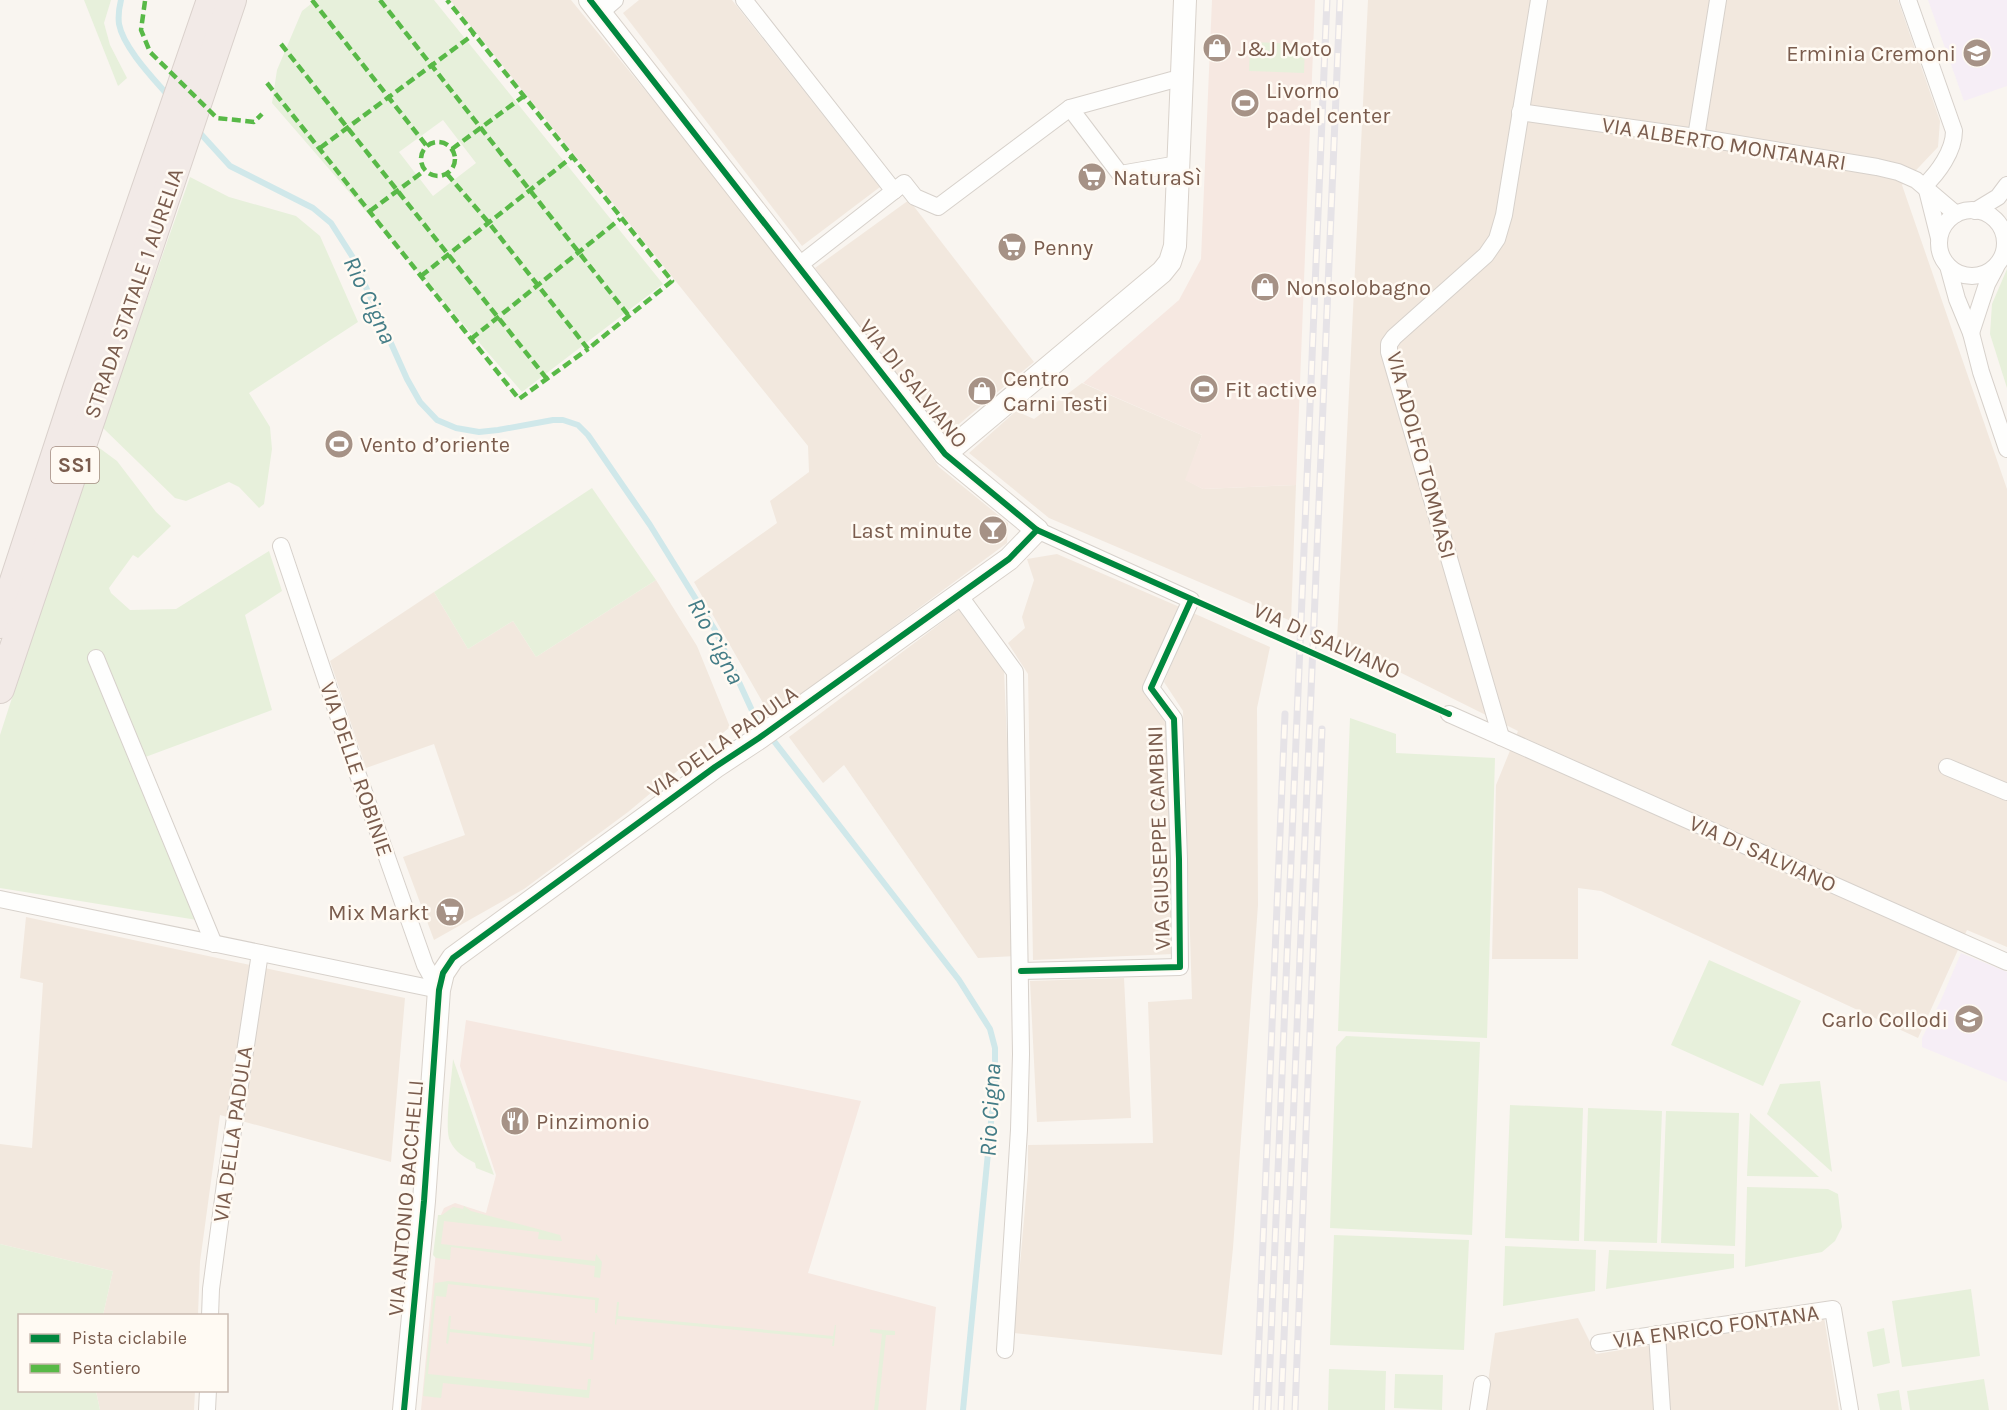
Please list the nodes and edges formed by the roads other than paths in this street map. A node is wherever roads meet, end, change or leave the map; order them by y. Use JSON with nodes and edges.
{"nodes":[{"id":1,"x":211,"y":0,"type":"edge"},
{"id":2,"x":232,"y":0,"type":"edge"},
{"id":3,"x":744,"y":0,"type":"edge"},
{"id":4,"x":1185,"y":0,"type":"edge"},
{"id":5,"x":1539,"y":0,"type":"edge"},
{"id":6,"x":1718,"y":0,"type":"edge"},
{"id":7,"x":1908,"y":0,"type":"edge"},
{"id":8,"x":602,"y":4,"type":"edge"},
{"id":9,"x":199,"y":68,"type":"junction"},
{"id":10,"x":1172,"y":80,"type":"dead end"},
{"id":11,"x":1070,"y":108,"type":"junction"},
{"id":12,"x":1520,"y":112,"type":"junction"},
{"id":13,"x":1696,"y":137,"type":"junction"},
{"id":14,"x":1178,"y":164,"type":"junction"},
{"id":15,"x":2007,"y":185,"type":"edge"},
{"id":16,"x":1926,"y":188,"type":"junction"},
{"id":17,"x":894,"y":191,"type":"junction"},
{"id":18,"x":1975,"y":210,"type":"junction"},
{"id":19,"x":1956,"y":214,"type":"junction"},
{"id":20,"x":1939,"y":238,"type":"junction"},
{"id":21,"x":140,"y":239,"type":"junction"},
{"id":22,"x":2006,"y":244,"type":"edge"},
{"id":23,"x":798,"y":266,"type":"junction"},
{"id":24,"x":1948,"y":266,"type":"junction"},
{"id":25,"x":1996,"y":266,"type":"junction"},
{"id":26,"x":1971,"y":333,"type":"junction"},
{"id":27,"x":2007,"y":449,"type":"edge"},
{"id":28,"x":945,"y":454,"type":"junction"},
{"id":29,"x":1037,"y":530,"type":"junction"},
{"id":30,"x":281,"y":546,"type":"dead end"},
{"id":31,"x":959,"y":595,"type":"junction"},
{"id":32,"x":1191,"y":600,"type":"joint"},
{"id":33,"x":0,"y":624,"type":"edge"},
{"id":34,"x":96,"y":658,"type":"dead end"},
{"id":35,"x":0,"y":689,"type":"edge"},
{"id":36,"x":1449,"y":714,"type":"dead end"},
{"id":37,"x":1501,"y":737,"type":"junction"},
{"id":38,"x":1947,"y":767,"type":"dead end"},
{"id":39,"x":2007,"y":792,"type":"edge"},
{"id":40,"x":0,"y":899,"type":"edge"},
{"id":41,"x":214,"y":944,"type":"junction"},
{"id":42,"x":260,"y":953,"type":"junction"},
{"id":43,"x":2007,"y":962,"type":"edge"},
{"id":44,"x":1021,"y":971,"type":"junction"},
{"id":45,"x":439,"y":990,"type":"junction"},
{"id":46,"x":210,"y":1314,"type":"edge"},
{"id":47,"x":1657,"y":1334,"type":"junction"},
{"id":48,"x":1599,"y":1343,"type":"dead end"},
{"id":49,"x":1005,"y":1350,"type":"dead end"},
{"id":50,"x":1482,"y":1384,"type":"dead end"},
{"id":51,"x":208,"y":1392,"type":"edge"},
{"id":52,"x":207,"y":1410,"type":"edge"},
{"id":53,"x":404,"y":1410,"type":"edge"},
{"id":54,"x":1479,"y":1410,"type":"edge"},
{"id":55,"x":1662,"y":1410,"type":"edge"},
{"id":56,"x":1850,"y":1410,"type":"edge"}],
"edges":[{"from":1,"to":9,"type":"highway","name":"STRADA STATALE 1 AURELIA","number":"SS1"},
{"from":2,"to":9,"type":"highway","name":"STRADA STATALE 1 AURELIA","number":"SS1"},
{"from":3,"to":17,"type":"street"},
{"from":4,"to":14,"type":"street"},
{"from":5,"to":12,"type":"street","name":"VIA ADOLFO TOMMASI"},
{"from":6,"to":13,"type":"street"},
{"from":7,"to":16,"type":"street"},
{"from":8,"to":23,"type":"street","name":"VIA DI SALVIANO"},
{"from":9,"to":21,"type":"highway","name":"STRADA STATALE 1 AURELIA","number":"SS1"},
{"from":10,"to":11,"type":"street"},
{"from":11,"to":14,"type":"street"},
{"from":11,"to":17,"type":"street"},
{"from":12,"to":13,"type":"street","name":"VIA ALBERTO MONTANARI"},
{"from":12,"to":37,"type":"street","name":"VIA ADOLFO TOMMASI"},
{"from":13,"to":16,"type":"street","name":"VIA ALBERTO MONTANARI"},
{"from":14,"to":28,"type":"street"},
{"from":15,"to":18,"type":"street"},
{"from":16,"to":19,"type":"street","name":"VIA ALBERTO MONTANARI"},
{"from":16,"to":20,"type":"street"},
{"from":17,"to":23,"type":"street"},
{"from":18,"to":19,"type":"street"},
{"from":18,"to":22,"type":"street"},
{"from":19,"to":20,"type":"street"},
{"from":20,"to":24,"type":"street"},
{"from":21,"to":33,"type":"highway","name":"STRADA STATALE 1 AURELIA","number":"SS1"},
{"from":21,"to":35,"type":"highway","name":"STRADA STATALE 1 AURELIA","number":"SS1"},
{"from":22,"to":25,"type":"street"},
{"from":23,"to":28,"type":"street","name":"VIA DI SALVIANO"},
{"from":24,"to":25,"type":"street"},
{"from":24,"to":26,"type":"street"},
{"from":25,"to":26,"type":"street"},
{"from":26,"to":27,"type":"street"},
{"from":28,"to":29,"type":"street","name":"VIA DI SALVIANO"},
{"from":29,"to":31,"type":"street","name":"VIA DELLA PADULA"},
{"from":29,"to":32,"type":"street","name":"VIA DI SALVIANO"},
{"from":30,"to":45,"type":"street","name":"VIA DELLE ROBINIE"},
{"from":31,"to":44,"type":"street"},
{"from":31,"to":45,"type":"street","name":"VIA DELLA PADULA"},
{"from":32,"to":44,"type":"street","name":"VIA GIUSEPPE CAMBINI"},
{"from":34,"to":41,"type":"street"},
{"from":36,"to":37,"type":"street","name":"VIA DI SALVIANO"},
{"from":37,"to":43,"type":"street","name":"VIA DI SALVIANO"},
{"from":38,"to":39,"type":"street"},
{"from":40,"to":41,"type":"street"},
{"from":41,"to":42,"type":"street"},
{"from":42,"to":45,"type":"street"},
{"from":42,"to":46,"type":"street","name":"VIA DELLA PADULA"},
{"from":44,"to":49,"type":"street"},
{"from":45,"to":53,"type":"street","name":"VIA ANTONIO BACCHELLI"},
{"from":47,"to":48,"type":"street","name":"VIA ENRICO FONTANA"},
{"from":47,"to":55,"type":"street"},
{"from":47,"to":56,"type":"street","name":"VIA ENRICO FONTANA"},
{"from":50,"to":54,"type":"street"},
{"from":51,"to":52,"type":"street"}]}
